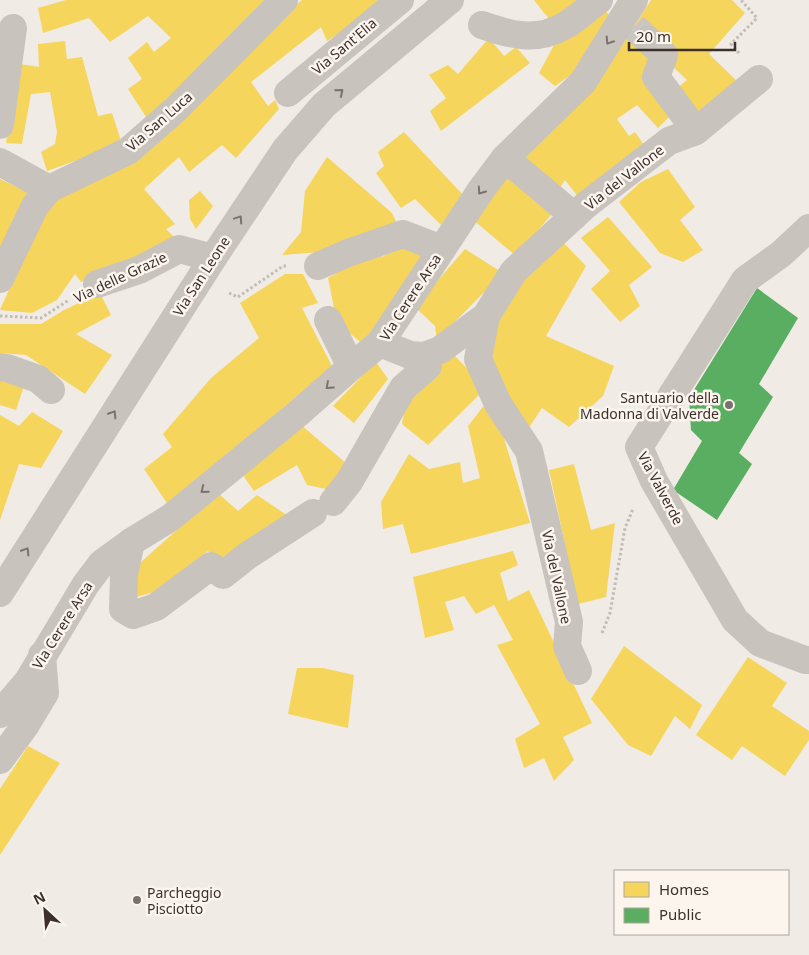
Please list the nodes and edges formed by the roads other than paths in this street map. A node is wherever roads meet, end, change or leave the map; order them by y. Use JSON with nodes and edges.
{"nodes":[{"id":1,"x":284,"y":0,"type":"edge"},
{"id":2,"x":400,"y":0,"type":"edge"},
{"id":3,"x":450,"y":0,"type":"edge"},
{"id":4,"x":599,"y":0,"type":"edge"},
{"id":5,"x":635,"y":21,"type":"edge"},
{"id":6,"x":482,"y":25,"type":"dead end"},
{"id":7,"x":13,"y":28,"type":"dead end"},
{"id":8,"x":759,"y":79,"type":"road end"},
{"id":9,"x":288,"y":93,"type":"dead end"},
{"id":10,"x":0,"y":126,"type":"edge"},
{"id":11,"x":696,"y":131,"type":"junction"},
{"id":12,"x":505,"y":158,"type":"junction"},
{"id":13,"x":0,"y":162,"type":"edge"},
{"id":14,"x":49,"y":189,"type":"junction"},
{"id":15,"x":574,"y":216,"type":"junction"},
{"id":16,"x":809,"y":228,"type":"edge"},
{"id":17,"x":442,"y":249,"type":"junction"},
{"id":18,"x":318,"y":266,"type":"road end"},
{"id":19,"x":206,"y":269,"type":"junction"},
{"id":20,"x":0,"y":280,"type":"edge"},
{"id":21,"x":98,"y":284,"type":"road end"},
{"id":22,"x":486,"y":316,"type":"junction"},
{"id":23,"x":328,"y":320,"type":"dead end"},
{"id":24,"x":380,"y":343,"type":"junction"},
{"id":25,"x":424,"y":356,"type":"junction"},
{"id":26,"x":0,"y":367,"type":"edge"},
{"id":27,"x":351,"y":367,"type":"junction"},
{"id":28,"x":52,"y":390,"type":"dead end"},
{"id":29,"x":131,"y":542,"type":"junction"},
{"id":30,"x":0,"y":592,"type":"edge"},
{"id":31,"x":42,"y":655,"type":"junction"},
{"id":32,"x":809,"y":660,"type":"edge"},
{"id":33,"x":578,"y":671,"type":"road end"},
{"id":34,"x":0,"y":714,"type":"edge"},
{"id":35,"x":0,"y":760,"type":"edge"}],
"edges":[{"from":1,"to":14,"type":"street","name":"Via San Luca"},
{"from":2,"to":9,"type":"street","name":"Via Sant'Elia"},
{"from":19,"to":3,"type":"street","name":"Via San Leone","one_way":true},
{"from":4,"to":6,"type":"street"},
{"from":5,"to":11,"type":"street"},
{"from":5,"to":12,"type":"street","name":"Via Cerere Arsa","one_way":true},
{"from":7,"to":10,"type":"street"},
{"from":8,"to":11,"type":"street","name":"Via del Vallone"},
{"from":11,"to":15,"type":"street","name":"Via del Vallone"},
{"from":12,"to":15,"type":"street"},
{"from":12,"to":17,"type":"street","name":"Via Cerere Arsa","one_way":true},
{"from":13,"to":14,"type":"street"},
{"from":14,"to":20,"type":"street","name":"Via San Luca"},
{"from":15,"to":22,"type":"street","name":"Via del Vallone"},
{"from":16,"to":32,"type":"street","name":"Via Valverde"},
{"from":17,"to":18,"type":"street"},
{"from":17,"to":24,"type":"street","name":"Via Cerere Arsa"},
{"from":19,"to":21,"type":"street","name":"Via delle Grazie"},
{"from":30,"to":19,"type":"street","name":"Via San Leone","one_way":true},
{"from":22,"to":25,"type":"street","name":"Via del Vallone"},
{"from":22,"to":33,"type":"street","name":"Via del Vallone"},
{"from":23,"to":27,"type":"street"},
{"from":24,"to":25,"type":"street"},
{"from":24,"to":27,"type":"street","name":"Via Cerere Arsa"},
{"from":25,"to":29,"type":"street"},
{"from":26,"to":28,"type":"street"},
{"from":27,"to":29,"type":"street","name":"Via Cerere Arsa","one_way":true},
{"from":29,"to":31,"type":"street","name":"Via Cerere Arsa"},
{"from":31,"to":34,"type":"street","name":"Via Cerere Arsa"},
{"from":31,"to":35,"type":"street"}]}
